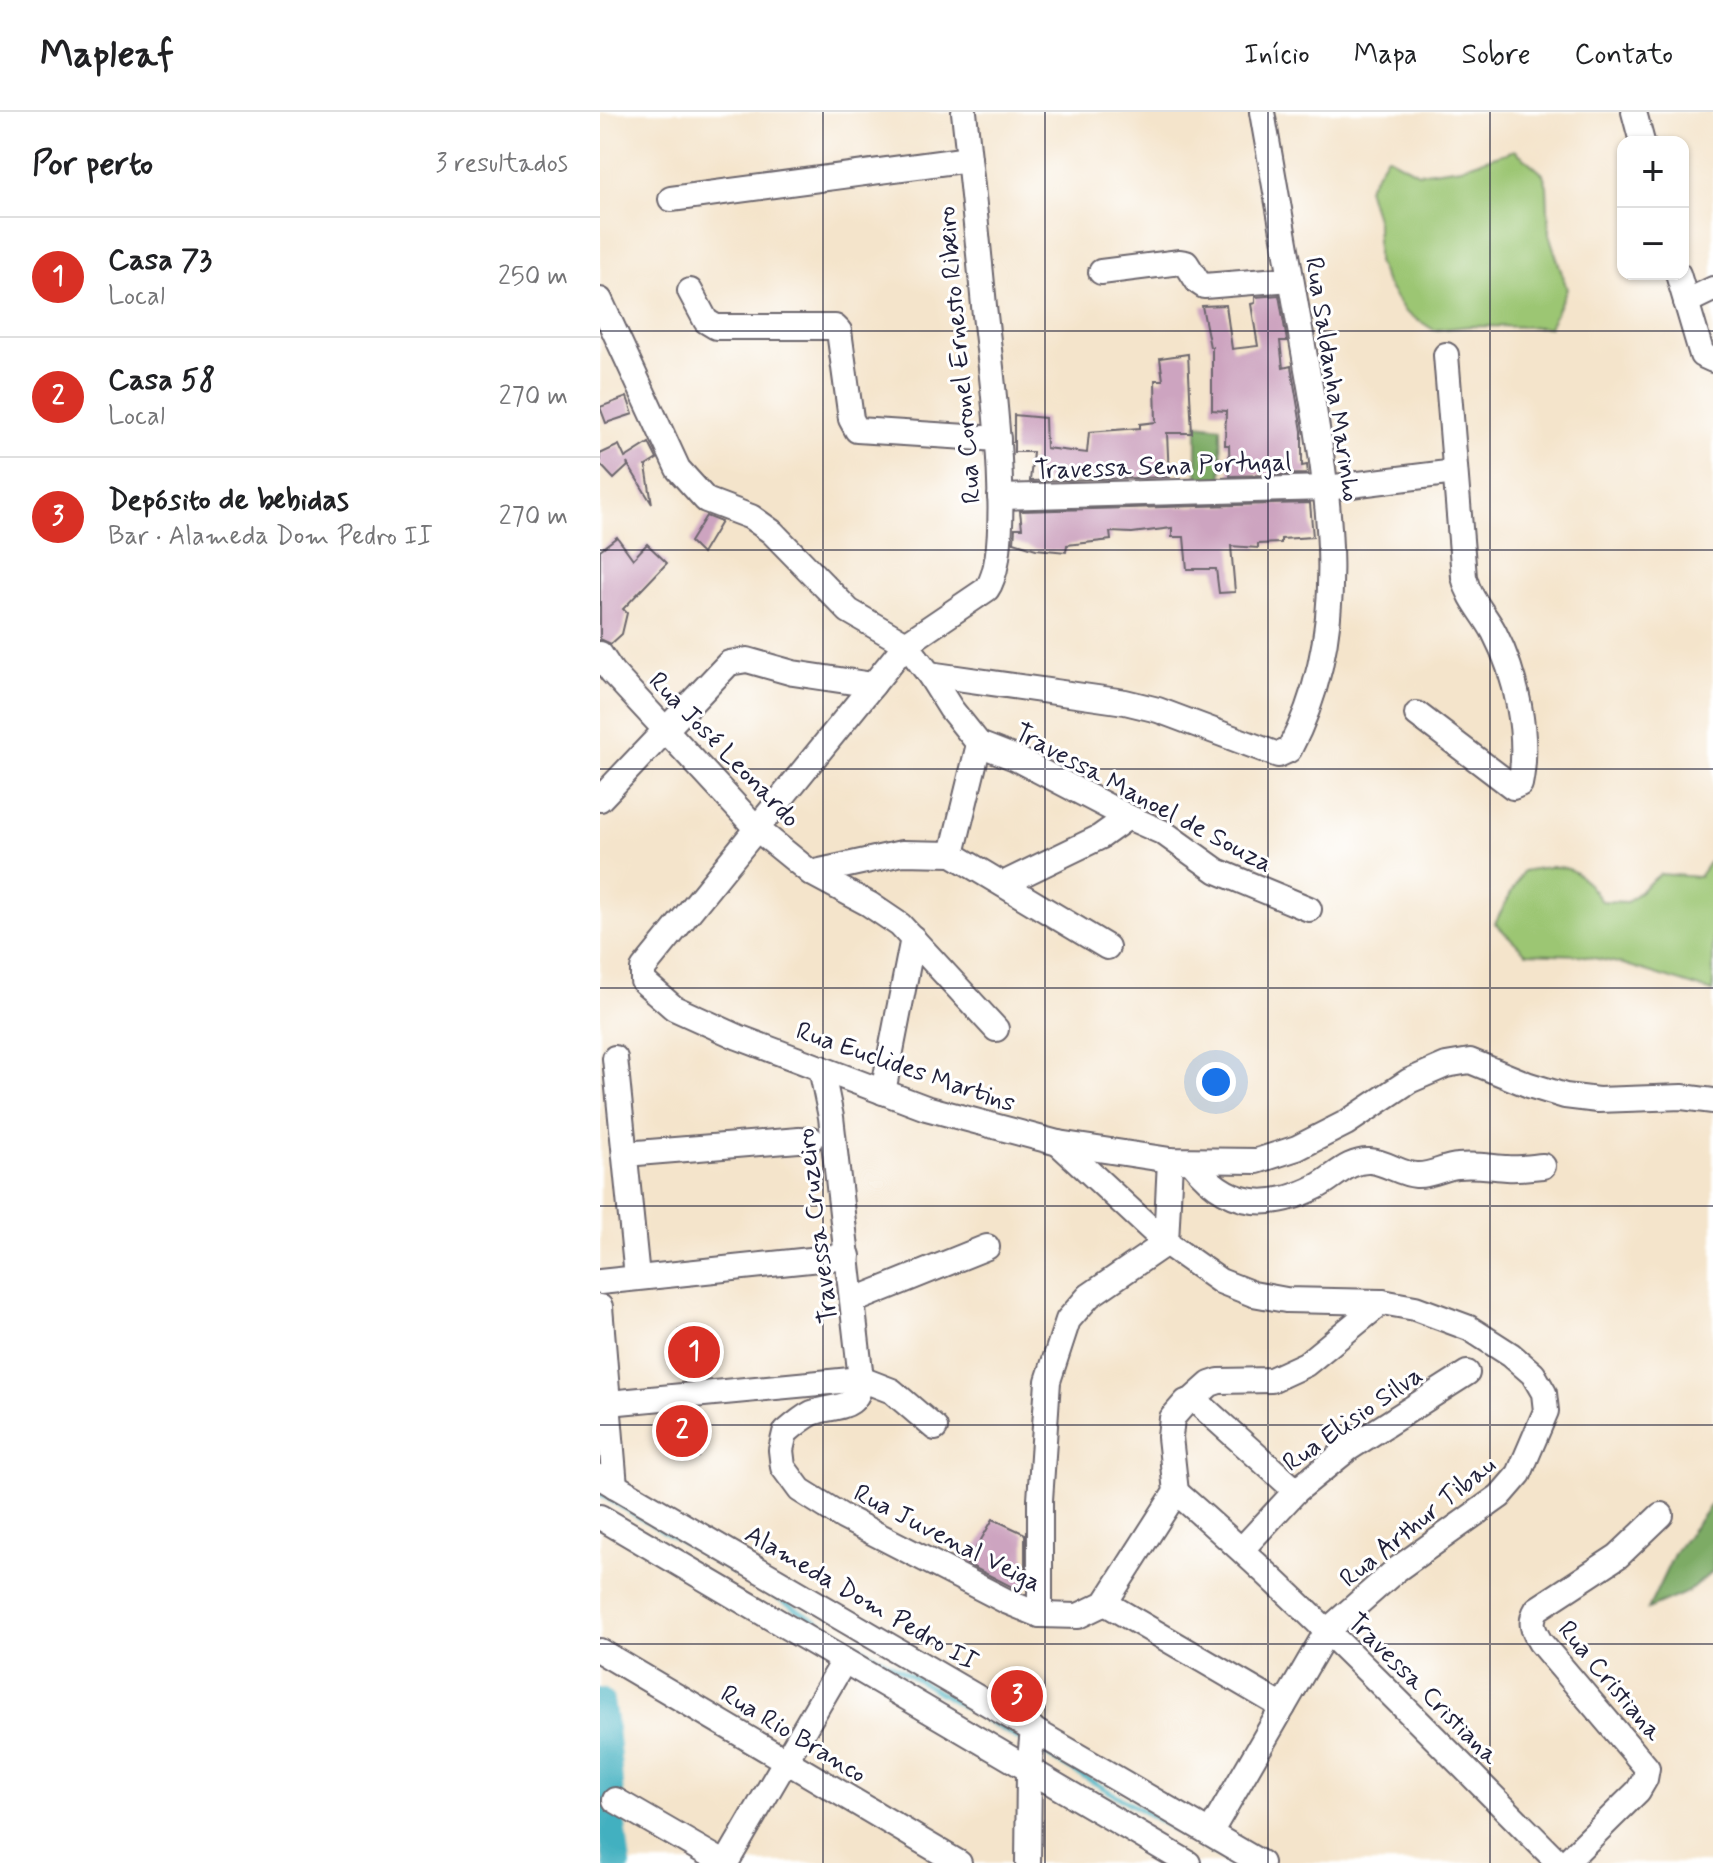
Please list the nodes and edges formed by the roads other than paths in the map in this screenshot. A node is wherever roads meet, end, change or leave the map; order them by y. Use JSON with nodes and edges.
{"nodes":[{"id":1,"x":964,"y":112,"type":"edge"},
{"id":2,"x":1262,"y":112,"type":"edge"},
{"id":3,"x":1634,"y":112,"type":"edge"},
{"id":4,"x":1640,"y":136,"type":"edge"},
{"id":5,"x":969,"y":159,"type":"junction"},
{"id":6,"x":671,"y":199,"type":"dead end"},
{"id":7,"x":1101,"y":272,"type":"dead end"},
{"id":8,"x":1291,"y":279,"type":"junction"},
{"id":9,"x":1680,"y":280,"type":"edge"},
{"id":10,"x":1713,"y":289,"type":"edge"},
{"id":11,"x":690,"y":291,"type":"dead end"},
{"id":12,"x":600,"y":300,"type":"edge"},
{"id":13,"x":1686,"y":302,"type":"junction"},
{"id":14,"x":1446,"y":355,"type":"dead end"},
{"id":15,"x":1708,"y":358,"type":"edge"},
{"id":16,"x":998,"y":439,"type":"junction"},
{"id":17,"x":1455,"y":472,"type":"junction"},
{"id":18,"x":1327,"y":488,"type":"junction"},
{"id":19,"x":1000,"y":497,"type":"junction"},
{"id":20,"x":906,"y":644,"type":"junction"},
{"id":21,"x":600,"y":654,"type":"edge"},
{"id":22,"x":929,"y":674,"type":"junction"},
{"id":23,"x":873,"y":685,"type":"junction"},
{"id":24,"x":1417,"y":714,"type":"dead end"},
{"id":25,"x":666,"y":730,"type":"junction"},
{"id":26,"x":979,"y":744,"type":"junction"},
{"id":27,"x":600,"y":799,"type":"edge"},
{"id":28,"x":1128,"y":817,"type":"junction"},
{"id":29,"x":757,"y":829,"type":"junction"},
{"id":30,"x":952,"y":854,"type":"junction"},
{"id":31,"x":811,"y":873,"type":"junction"},
{"id":32,"x":1003,"y":884,"type":"junction"},
{"id":33,"x":1309,"y":909,"type":"dead end"},
{"id":34,"x":913,"y":938,"type":"junction"},
{"id":35,"x":1107,"y":947,"type":"dead end"},
{"id":36,"x":643,"y":981,"type":"joint"},
{"id":37,"x":996,"y":1029,"type":"dead end"},
{"id":38,"x":615,"y":1058,"type":"dead end"},
{"id":39,"x":821,"y":1068,"type":"junction"},
{"id":40,"x":883,"y":1092,"type":"junction"},
{"id":41,"x":1713,"y":1101,"type":"edge"},
{"id":42,"x":811,"y":1139,"type":"dead end"},
{"id":43,"x":1058,"y":1143,"type":"junction"},
{"id":44,"x":625,"y":1154,"type":"junction"},
{"id":45,"x":1181,"y":1161,"type":"junction"},
{"id":46,"x":1543,"y":1166,"type":"dead end"},
{"id":47,"x":1166,"y":1243,"type":"junction"},
{"id":48,"x":987,"y":1247,"type":"dead end"},
{"id":49,"x":848,"y":1256,"type":"junction"},
{"id":50,"x":637,"y":1277,"type":"junction"},
{"id":51,"x":600,"y":1282,"type":"edge"},
{"id":52,"x":853,"y":1301,"type":"junction"},
{"id":53,"x":1382,"y":1302,"type":"junction"},
{"id":54,"x":600,"y":1307,"type":"edge"},
{"id":55,"x":1467,"y":1373,"type":"dead end"},
{"id":56,"x":861,"y":1379,"type":"junction"},
{"id":57,"x":1192,"y":1400,"type":"junction"},
{"id":58,"x":609,"y":1403,"type":"junction"},
{"id":59,"x":935,"y":1428,"type":"dead end"},
{"id":60,"x":607,"y":1481,"type":"edge"},
{"id":61,"x":1296,"y":1491,"type":"junction"},
{"id":62,"x":1176,"y":1492,"type":"junction"},
{"id":63,"x":1661,"y":1515,"type":"dead end"},
{"id":64,"x":600,"y":1517,"type":"edge"},
{"id":65,"x":1242,"y":1549,"type":"junction"},
{"id":66,"x":1105,"y":1603,"type":"junction"},
{"id":67,"x":1040,"y":1615,"type":"junction"},
{"id":68,"x":1327,"y":1631,"type":"junction"},
{"id":69,"x":600,"y":1651,"type":"edge"},
{"id":70,"x":844,"y":1661,"type":"junction"},
{"id":71,"x":1283,"y":1707,"type":"junction"},
{"id":72,"x":1031,"y":1748,"type":"junction"},
{"id":73,"x":785,"y":1761,"type":"junction"},
{"id":74,"x":615,"y":1800,"type":"dead end"},
{"id":75,"x":1210,"y":1833,"type":"junction"},
{"id":76,"x":725,"y":1863,"type":"edge"},
{"id":77,"x":959,"y":1863,"type":"edge"},
{"id":78,"x":1028,"y":1863,"type":"edge"},
{"id":79,"x":1188,"y":1863,"type":"edge"},
{"id":80,"x":1261,"y":1863,"type":"edge"},
{"id":81,"x":1562,"y":1863,"type":"edge"}],
"edges":[{"from":1,"to":5,"type":"street","name":"Rua Coronel Ernesto Ribeiro"},
{"from":2,"to":8,"type":"street","name":"Rua Saldanha Marinho"},
{"from":3,"to":4,"type":"street"},
{"from":5,"to":6,"type":"street"},
{"from":5,"to":16,"type":"street","name":"Rua Coronel Ernesto Ribeiro"},
{"from":7,"to":8,"type":"street"},
{"from":8,"to":18,"type":"street","name":"Rua Saldanha Marinho"},
{"from":9,"to":13,"type":"street"},
{"from":10,"to":13,"type":"street"},
{"from":11,"to":16,"type":"street"},
{"from":12,"to":20,"type":"street"},
{"from":13,"to":15,"type":"street"},
{"from":14,"to":17,"type":"street"},
{"from":16,"to":19,"type":"street","name":"Rua Coronel Ernesto Ribeiro"},
{"from":17,"to":18,"type":"street","name":"Travessa Sena Portugal"},
{"from":17,"to":24,"type":"street"},
{"from":18,"to":19,"type":"street","name":"Travessa Sena Portugal"},
{"from":18,"to":22,"type":"street","name":"Rua Saldanha Marinho"},
{"from":19,"to":20,"type":"street","name":"Rua Coronel Ernesto Ribeiro"},
{"from":20,"to":22,"type":"street","name":"Travessa Manoel de Souza"},
{"from":20,"to":23,"type":"street","name":"Rua Coronel Ernesto Ribeiro"},
{"from":21,"to":25,"type":"street","name":"Rua José Leonardo"},
{"from":22,"to":26,"type":"street","name":"Travessa Manoel de Souza"},
{"from":23,"to":25,"type":"street"},
{"from":23,"to":29,"type":"street","name":"Rua Coronel Ernesto Ribeiro"},
{"from":25,"to":27,"type":"street"},
{"from":25,"to":29,"type":"street","name":"Rua José Leonardo"},
{"from":26,"to":28,"type":"street","name":"Travessa Manoel de Souza"},
{"from":26,"to":30,"type":"street"},
{"from":28,"to":32,"type":"street"},
{"from":28,"to":33,"type":"street","name":"Travessa Manoel de Souza"},
{"from":29,"to":31,"type":"street","name":"Rua José Leonardo"},
{"from":29,"to":36,"type":"street","name":"Rua Coronel Ernesto Ribeiro"},
{"from":30,"to":31,"type":"street"},
{"from":30,"to":32,"type":"street"},
{"from":31,"to":34,"type":"street","name":"Rua José Leonardo"},
{"from":32,"to":35,"type":"street"},
{"from":34,"to":37,"type":"street","name":"Rua José Leonardo"},
{"from":34,"to":40,"type":"street"},
{"from":36,"to":39,"type":"street","name":"Rua Euclides Martins"},
{"from":38,"to":44,"type":"street"},
{"from":39,"to":40,"type":"street","name":"Rua Euclides Martins"},
{"from":39,"to":49,"type":"street","name":"Travessa Cruzeiro"},
{"from":40,"to":43,"type":"street","name":"Rua Euclides Martins"},
{"from":41,"to":45,"type":"street","name":"Rua Euclides Martins"},
{"from":42,"to":44,"type":"street"},
{"from":43,"to":45,"type":"street","name":"Rua Euclides Martins"},
{"from":43,"to":47,"type":"street","name":"Rua Arthur Tibau"},
{"from":44,"to":50,"type":"street"},
{"from":45,"to":46,"type":"street"},
{"from":45,"to":47,"type":"street"},
{"from":47,"to":53,"type":"street","name":"Rua Arthur Tibau"},
{"from":47,"to":67,"type":"street"},
{"from":48,"to":52,"type":"street"},
{"from":49,"to":50,"type":"street"},
{"from":49,"to":52,"type":"street","name":"Travessa Cruzeiro"},
{"from":50,"to":51,"type":"street"},
{"from":52,"to":56,"type":"street","name":"Travessa Cruzeiro"},
{"from":53,"to":57,"type":"street"},
{"from":53,"to":68,"type":"street","name":"Rua Arthur Tibau"},
{"from":54,"to":58,"type":"street"},
{"from":55,"to":61,"type":"street","name":"Rua Elisio Silva"},
{"from":56,"to":58,"type":"street"},
{"from":56,"to":59,"type":"street"},
{"from":56,"to":67,"type":"street","name":"Rua Juvenal Veiga"},
{"from":57,"to":61,"type":"street"},
{"from":57,"to":62,"type":"street"},
{"from":58,"to":60,"type":"street"},
{"from":60,"to":72,"type":"street","name":"Alameda Dom Pedro II"},
{"from":61,"to":65,"type":"street","name":"Rua Elisio Silva"},
{"from":62,"to":65,"type":"street","name":"Travessa Cristiana"},
{"from":62,"to":66,"type":"street"},
{"from":63,"to":81,"type":"street","name":"Rua Cristiana"},
{"from":64,"to":70,"type":"street","name":"Alameda Dom Pedro II"},
{"from":65,"to":68,"type":"street","name":"Travessa Cristiana"},
{"from":66,"to":67,"type":"street","name":"Rua Juvenal Veiga"},
{"from":66,"to":71,"type":"street"},
{"from":68,"to":71,"type":"street","name":"Rua Arthur Tibau"},
{"from":68,"to":81,"type":"street","name":"Travessa Cristiana"},
{"from":69,"to":73,"type":"street","name":"Rua Rio Branco"},
{"from":70,"to":72,"type":"street","name":"Alameda Dom Pedro II"},
{"from":70,"to":73,"type":"street"},
{"from":71,"to":75,"type":"street","name":"Rua Arthur Tibau"},
{"from":72,"to":75,"type":"street","name":"Alameda Dom Pedro II"},
{"from":72,"to":78,"type":"street"},
{"from":72,"to":79,"type":"street","name":"Alameda Dom Pedro II"},
{"from":73,"to":76,"type":"street"},
{"from":73,"to":77,"type":"street","name":"Rua Rio Branco"},
{"from":74,"to":76,"type":"street"},
{"from":75,"to":80,"type":"street","name":"Alameda Dom Pedro II"}]}
